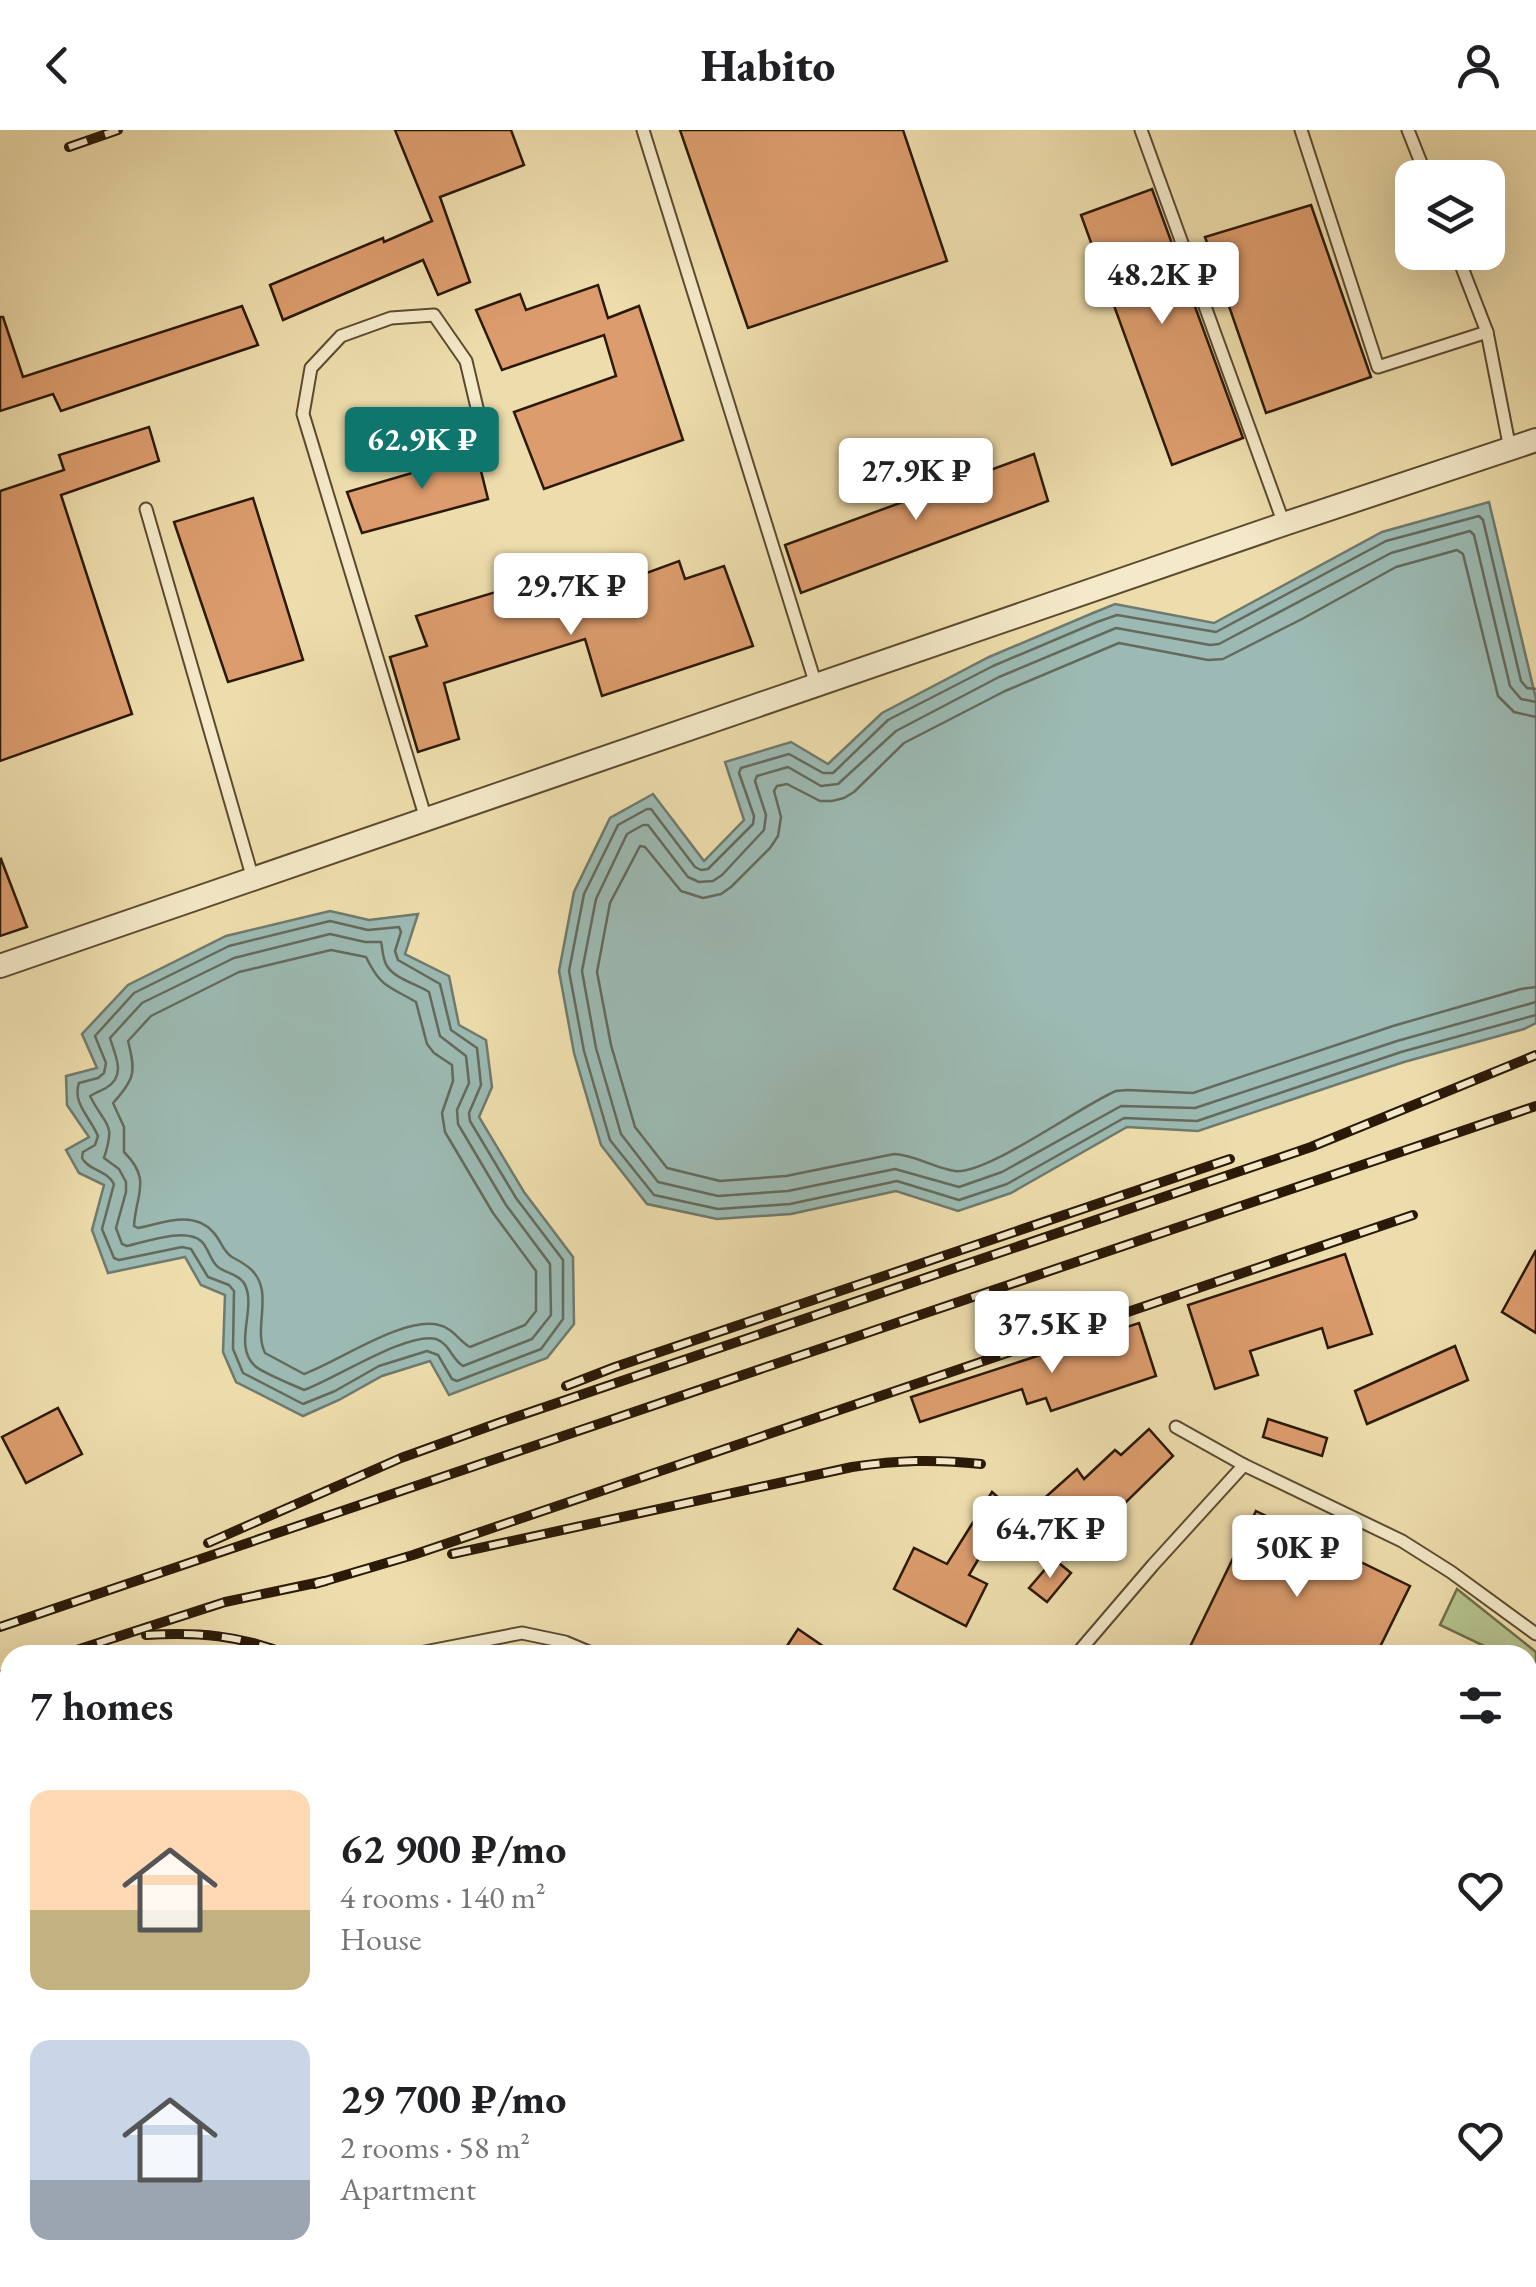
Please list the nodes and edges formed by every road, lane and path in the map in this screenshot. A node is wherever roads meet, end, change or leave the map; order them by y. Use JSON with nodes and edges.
{"nodes":[{"id":1,"x":643,"y":130,"type":"edge"},
{"id":2,"x":1141,"y":130,"type":"edge"},
{"id":3,"x":1301,"y":130,"type":"edge"},
{"id":4,"x":1408,"y":130,"type":"edge"},
{"id":5,"x":1420,"y":160,"type":"edge"},
{"id":6,"x":1463,"y":270,"type":"edge"},
{"id":7,"x":1487,"y":332,"type":"junction"},
{"id":8,"x":1536,"y":440,"type":"edge"},
{"id":9,"x":385,"y":446,"type":"dead end"},
{"id":10,"x":1510,"y":449,"type":"junction"},
{"id":11,"x":146,"y":508,"type":"dead end"},
{"id":12,"x":1284,"y":524,"type":"junction"},
{"id":13,"x":816,"y":685,"type":"junction"},
{"id":14,"x":426,"y":819,"type":"junction"},
{"id":15,"x":253,"y":879,"type":"junction"},
{"id":16,"x":0,"y":966,"type":"edge"},
{"id":17,"x":1176,"y":1427,"type":"dead end"},
{"id":18,"x":1244,"y":1464,"type":"junction"},
{"id":19,"x":1536,"y":1634,"type":"edge"},
{"id":20,"x":460,"y":1645,"type":"edge"},
{"id":21,"x":571,"y":1645,"type":"edge"},
{"id":22,"x":1085,"y":1645,"type":"edge"}],
"edges":[{"from":1,"to":13,"type":"lane"},
{"from":2,"to":12,"type":"lane"},
{"from":3,"to":7,"type":"lane"},
{"from":4,"to":5,"type":"lane"},
{"from":6,"to":7,"type":"lane"},
{"from":7,"to":10,"type":"lane"},
{"from":8,"to":10,"type":"street"},
{"from":9,"to":14,"type":"lane"},
{"from":10,"to":12,"type":"street"},
{"from":11,"to":15,"type":"lane"},
{"from":12,"to":13,"type":"street"},
{"from":13,"to":14,"type":"street"},
{"from":14,"to":15,"type":"street"},
{"from":15,"to":16,"type":"street"},
{"from":17,"to":18,"type":"lane"},
{"from":18,"to":19,"type":"lane"},
{"from":18,"to":22,"type":"lane"},
{"from":20,"to":21,"type":"lane"}]}
